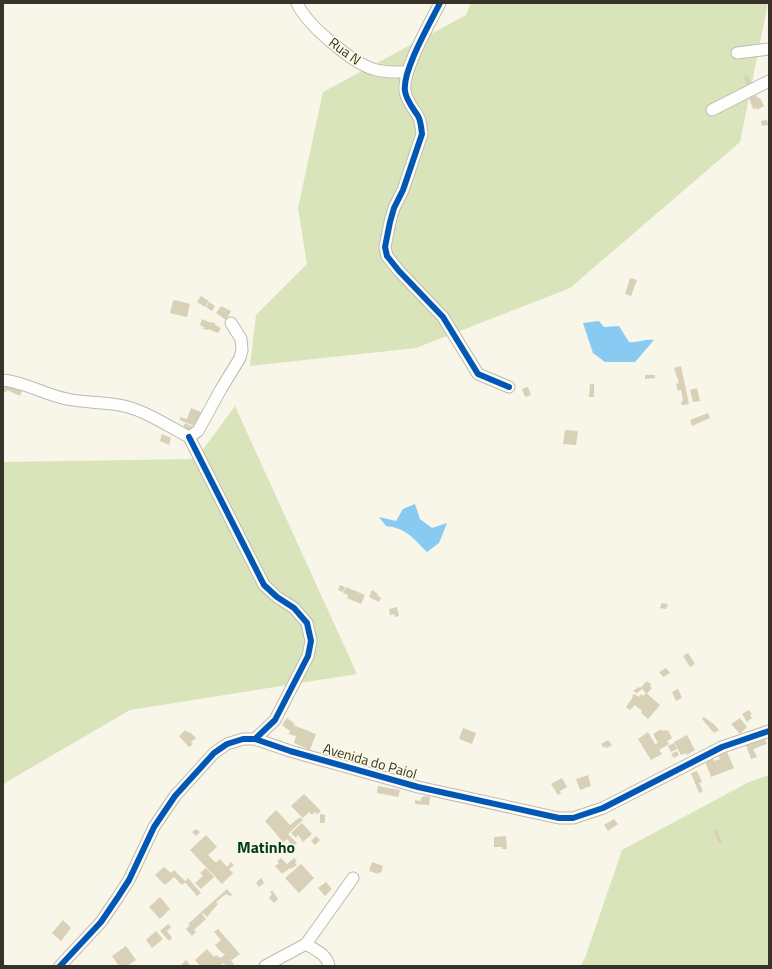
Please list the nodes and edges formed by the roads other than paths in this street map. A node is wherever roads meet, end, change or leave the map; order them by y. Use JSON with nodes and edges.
{"nodes":[{"id":1,"x":440,"y":3,"type":"edge"},
{"id":2,"x":298,"y":4,"type":"edge"},
{"id":3,"x":769,"y":49,"type":"edge"},
{"id":4,"x":737,"y":53,"type":"dead end"},
{"id":5,"x":407,"y":72,"type":"junction"},
{"id":6,"x":769,"y":81,"type":"edge"},
{"id":7,"x":712,"y":110,"type":"dead end"},
{"id":8,"x":231,"y":323,"type":"dead end"},
{"id":9,"x":3,"y":380,"type":"edge"},
{"id":10,"x":509,"y":387,"type":"dead end"},
{"id":11,"x":189,"y":437,"type":"junction"},
{"id":12,"x":769,"y":731,"type":"edge"},
{"id":13,"x":255,"y":739,"type":"junction"},
{"id":14,"x":353,"y":878,"type":"dead end"},
{"id":15,"x":306,"y":944,"type":"junction"},
{"id":16,"x":60,"y":966,"type":"edge"},
{"id":17,"x":265,"y":966,"type":"edge"},
{"id":18,"x":329,"y":966,"type":"edge"}],
"edges":[{"from":1,"to":5,"type":"street"},
{"from":2,"to":5,"type":"street","name":"Rua N"},
{"from":3,"to":4,"type":"street"},
{"from":5,"to":10,"type":"street"},
{"from":6,"to":7,"type":"street"},
{"from":8,"to":11,"type":"street"},
{"from":9,"to":11,"type":"street"},
{"from":11,"to":13,"type":"street"},
{"from":12,"to":13,"type":"street","name":"Avenida do Paiol"},
{"from":13,"to":16,"type":"street","name":"Avenida do Paiol"},
{"from":14,"to":15,"type":"street"},
{"from":15,"to":17,"type":"street"},
{"from":15,"to":18,"type":"street"}]}
